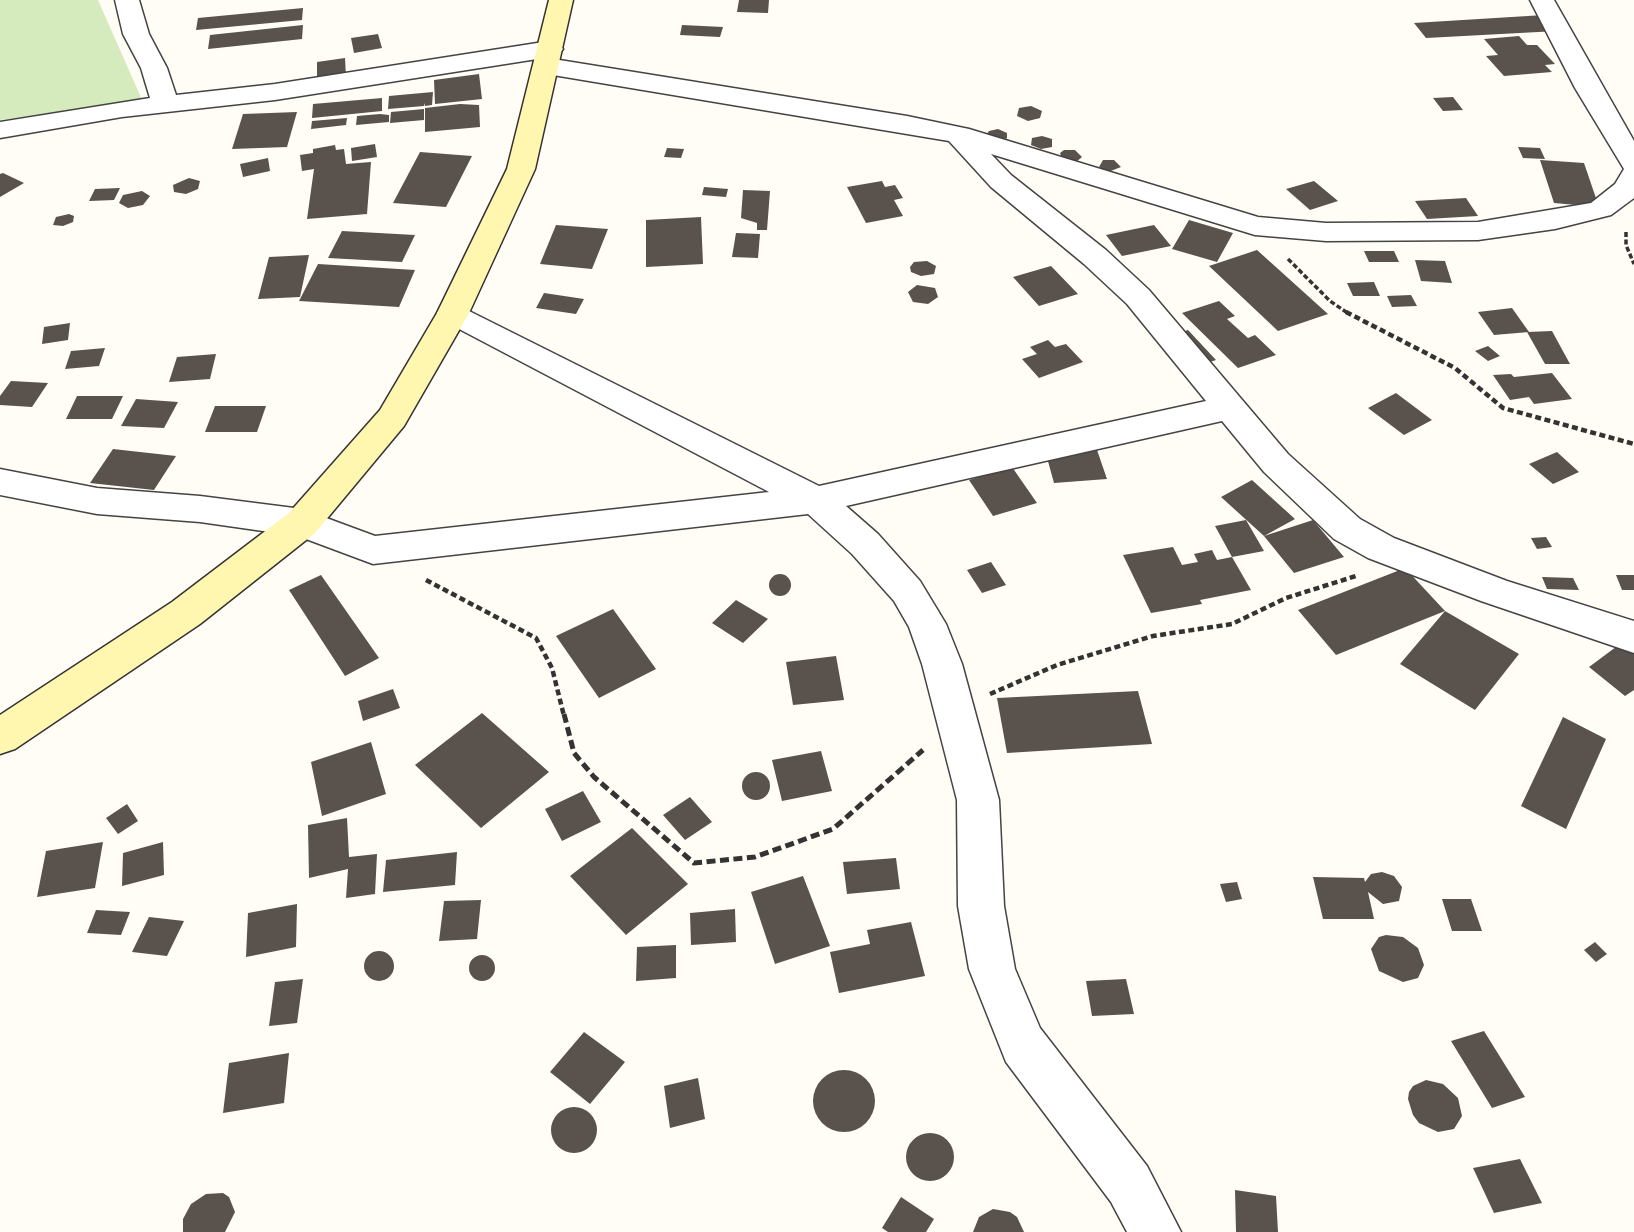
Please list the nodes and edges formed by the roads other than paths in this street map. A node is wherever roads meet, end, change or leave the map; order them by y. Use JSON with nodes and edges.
{"nodes":[{"id":1,"x":127,"y":0,"type":"edge"},
{"id":2,"x":561,"y":0,"type":"edge"},
{"id":3,"x":1542,"y":0,"type":"edge"},
{"id":4,"x":548,"y":57,"type":"junction"},
{"id":5,"x":165,"y":104,"type":"junction"},
{"id":6,"x":0,"y":130,"type":"edge"},
{"id":7,"x":959,"y":135,"type":"junction"},
{"id":8,"x":1634,"y":164,"type":"edge"},
{"id":9,"x":1634,"y":175,"type":"edge"},
{"id":10,"x":453,"y":313,"type":"junction"},
{"id":11,"x":1232,"y":407,"type":"junction"},
{"id":12,"x":0,"y":482,"type":"edge"},
{"id":13,"x":815,"y":500,"type":"junction"},
{"id":14,"x":302,"y":523,"type":"junction"},
{"id":15,"x":1634,"y":637,"type":"edge"},
{"id":16,"x":0,"y":737,"type":"edge"},
{"id":17,"x":1155,"y":1232,"type":"edge"}],
"edges":[{"from":1,"to":5,"type":"street"},
{"from":2,"to":4,"type":"street"},
{"from":3,"to":8,"type":"street"},
{"from":4,"to":5,"type":"street"},
{"from":4,"to":7,"type":"street"},
{"from":4,"to":10,"type":"street"},
{"from":5,"to":6,"type":"street"},
{"from":7,"to":9,"type":"street"},
{"from":7,"to":11,"type":"street"},
{"from":10,"to":13,"type":"street"},
{"from":10,"to":14,"type":"street"},
{"from":11,"to":13,"type":"street"},
{"from":11,"to":15,"type":"street"},
{"from":12,"to":14,"type":"street"},
{"from":13,"to":14,"type":"street"},
{"from":13,"to":17,"type":"street"},
{"from":14,"to":16,"type":"street"}]}
